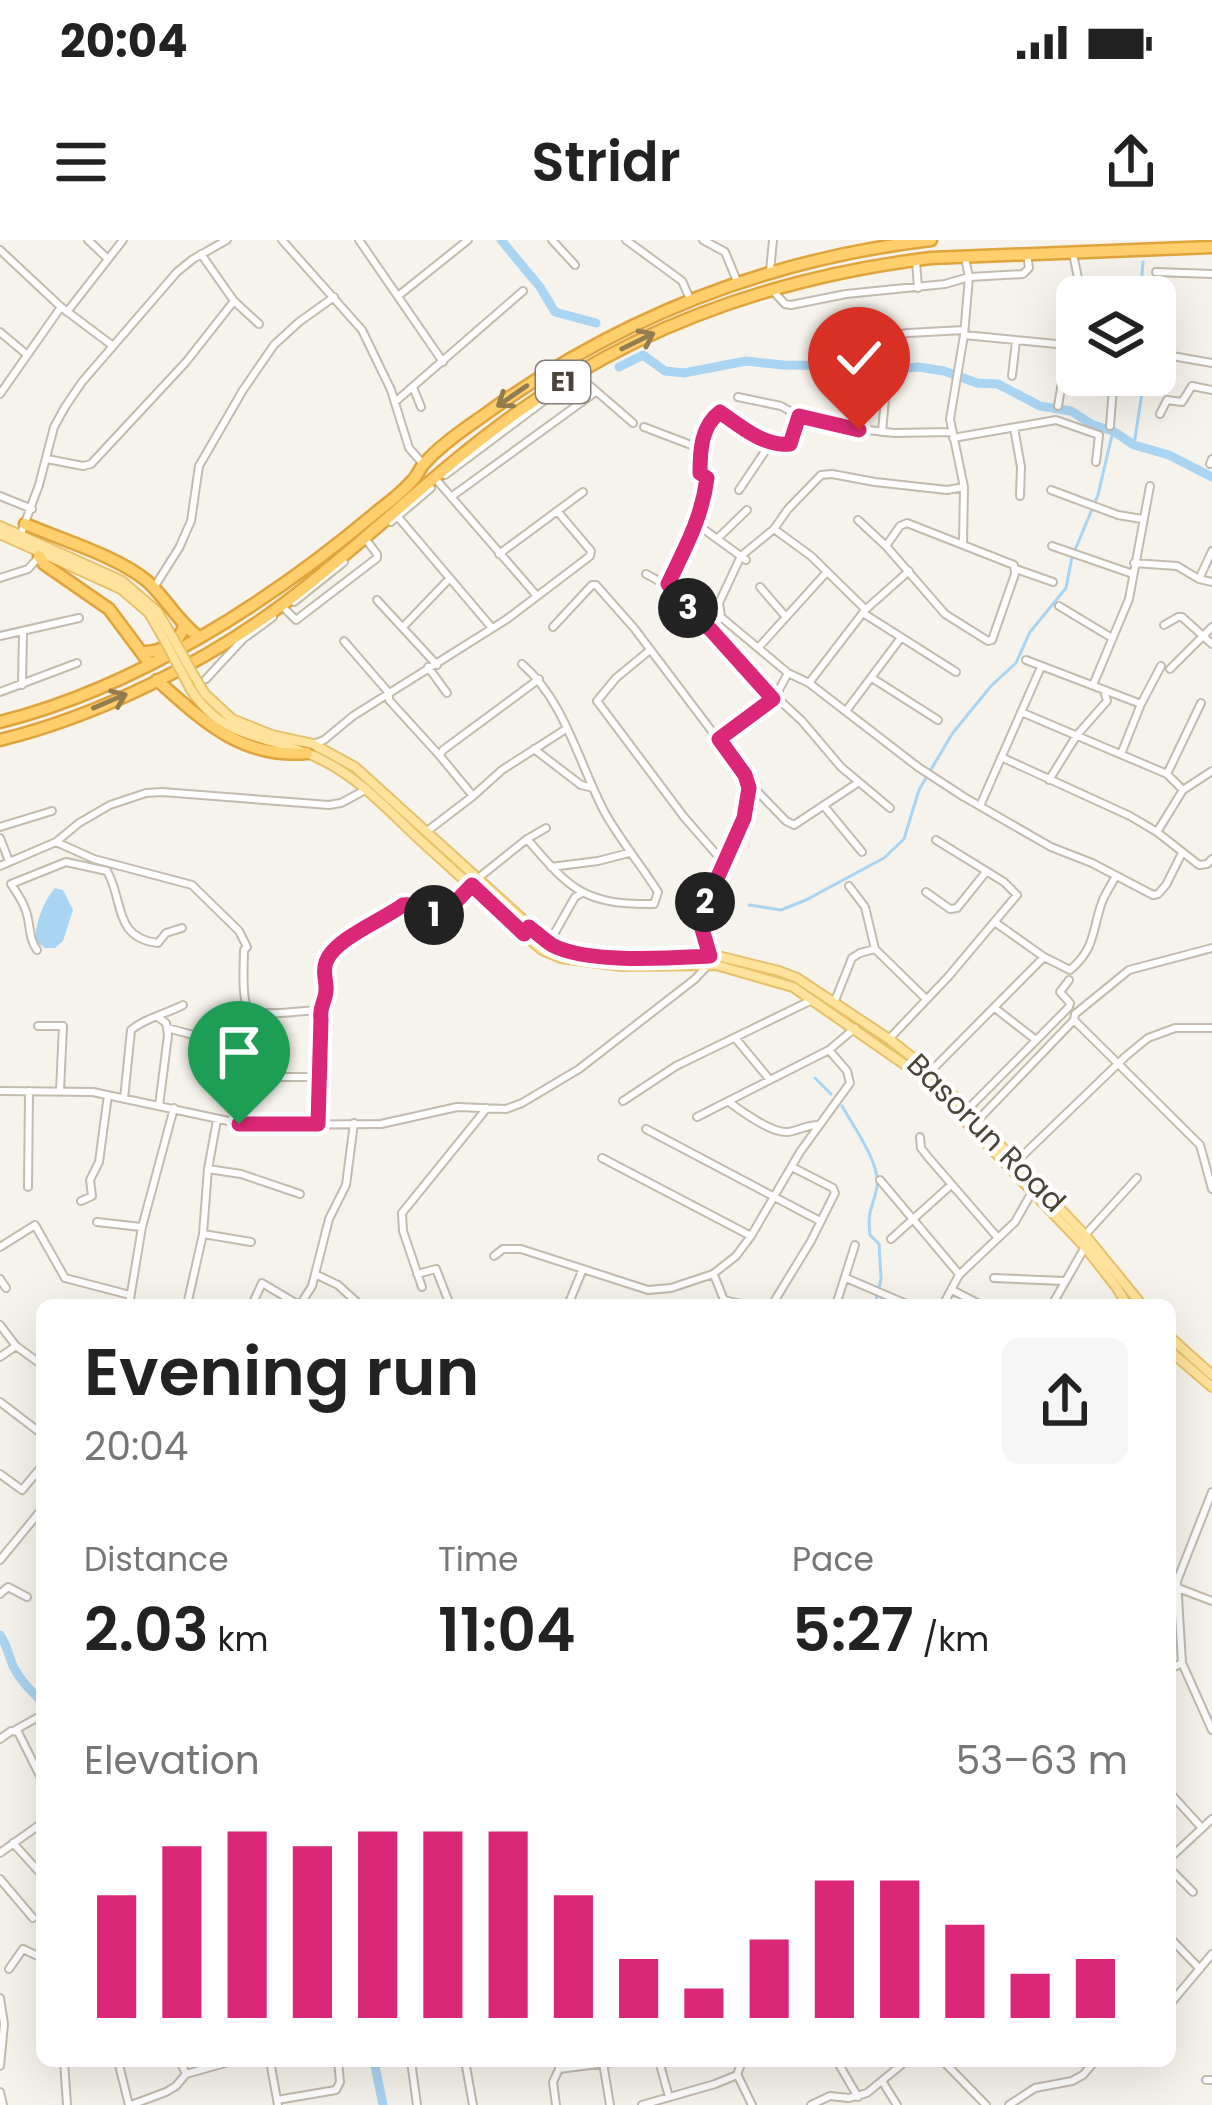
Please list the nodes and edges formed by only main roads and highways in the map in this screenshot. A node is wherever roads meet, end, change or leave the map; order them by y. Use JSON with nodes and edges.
{"nodes":[{"id":1,"x":929,"y":240,"type":"edge"},
{"id":2,"x":865,"y":244,"type":"edge"},
{"id":3,"x":1212,"y":247,"type":"edge"},
{"id":4,"x":0,"y":530,"type":"edge"},
{"id":5,"x":23,"y":530,"type":"junction"},
{"id":6,"x":37,"y":553,"type":"junction"},
{"id":7,"x":184,"y":625,"type":"junction"},
{"id":8,"x":199,"y":637,"type":"junction"},
{"id":9,"x":168,"y":638,"type":"junction"},
{"id":10,"x":141,"y":652,"type":"junction"},
{"id":11,"x":150,"y":664,"type":"junction"},
{"id":12,"x":157,"y":680,"type":"junction"},
{"id":13,"x":0,"y":722,"type":"edge"},
{"id":14,"x":0,"y":740,"type":"edge"},
{"id":15,"x":310,"y":748,"type":"junction"},
{"id":16,"x":474,"y":882,"type":"junction"},
{"id":17,"x":526,"y":930,"type":"junction"},
{"id":18,"x":709,"y":960,"type":"junction"},
{"id":19,"x":927,"y":1075,"type":"junction"},
{"id":20,"x":1123,"y":1299,"type":"edge"},
{"id":21,"x":1137,"y":1299,"type":"edge"},
{"id":22,"x":1176,"y":1342,"type":"edge"},
{"id":23,"x":1176,"y":1356,"type":"edge"},
{"id":24,"x":1212,"y":1375,"type":"edge"},
{"id":25,"x":1212,"y":1387,"type":"edge"}],
"edges":[{"from":1,"to":2,"type":"highway","number":"E1"},
{"from":2,"to":8,"type":"highway","number":"E1","one_way":true},
{"from":12,"to":3,"type":"highway","number":"E1","one_way":true},
{"from":4,"to":5,"type":"main road"},
{"from":4,"to":6,"type":"main road"},
{"from":5,"to":7,"type":"highway"},
{"from":5,"to":9,"type":"main road"},
{"from":6,"to":9,"type":"main road"},
{"from":6,"to":10,"type":"highway"},
{"from":7,"to":8,"type":"highway"},
{"from":7,"to":10,"type":"highway"},
{"from":8,"to":11,"type":"highway","number":"E1"},
{"from":9,"to":15,"type":"main road","name":"Basorun Road","bridge":true},
{"from":9,"to":15,"type":"main road","name":"Basorun Road","bridge":true},
{"from":10,"to":11,"type":"highway"},
{"from":11,"to":13,"type":"highway","number":"E1"},
{"from":14,"to":12,"type":"highway","number":"E1","one_way":true},
{"from":12,"to":15,"type":"highway"},
{"from":15,"to":16,"type":"main road","name":"Basorun Road"},
{"from":15,"to":16,"type":"main road","name":"Basorun Road"},
{"from":16,"to":17,"type":"main road","name":"Basorun Road"},
{"from":17,"to":18,"type":"main road","name":"Basorun Road"},
{"from":17,"to":18,"type":"main road","name":"Basorun Road"},
{"from":18,"to":19,"type":"main road","name":"Basorun Road"},
{"from":18,"to":19,"type":"main road","name":"Basorun Road"},
{"from":19,"to":20,"type":"main road","name":"Basorun Road"},
{"from":19,"to":21,"type":"main road","name":"Basorun Road"},
{"from":22,"to":24,"type":"main road"},
{"from":23,"to":25,"type":"main road"}]}
